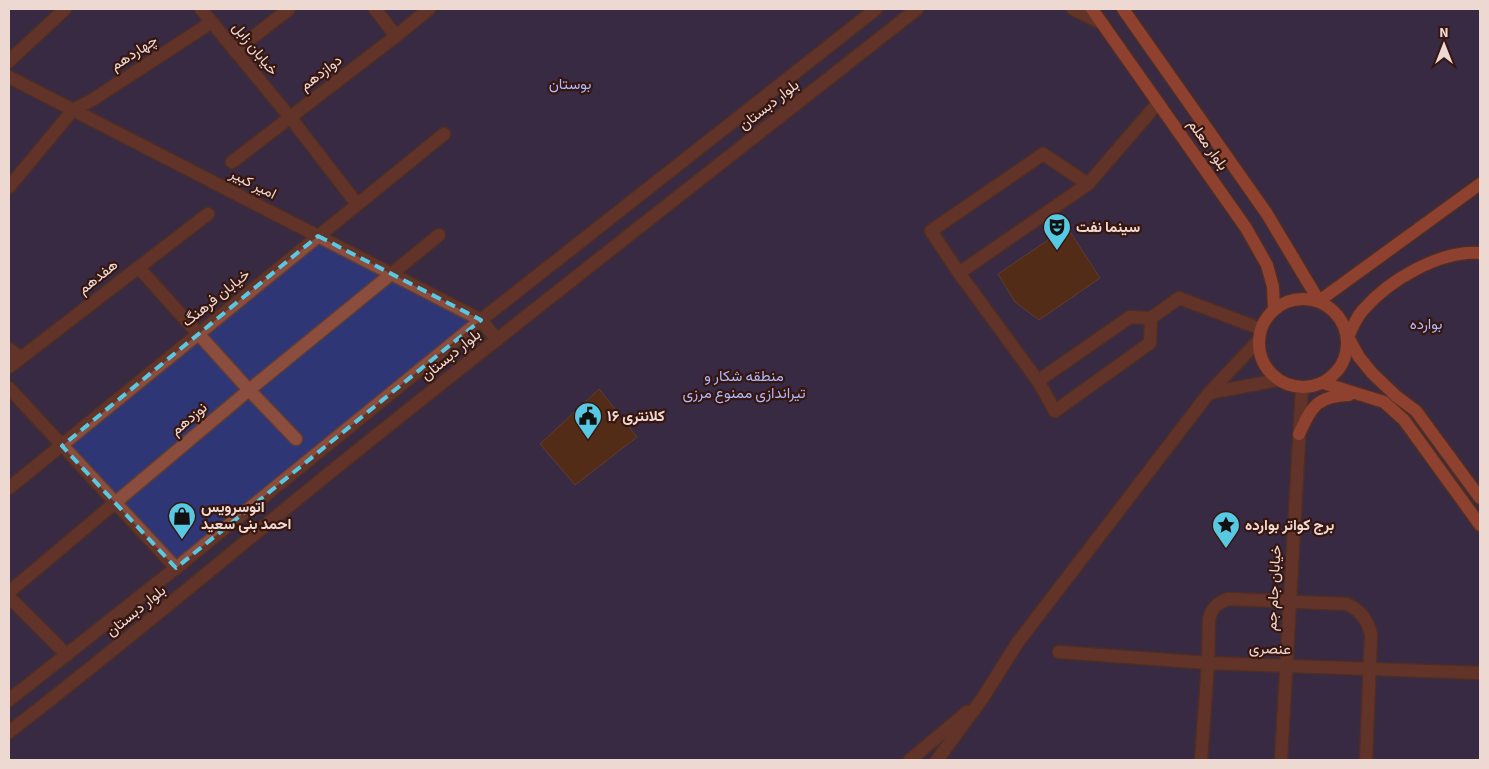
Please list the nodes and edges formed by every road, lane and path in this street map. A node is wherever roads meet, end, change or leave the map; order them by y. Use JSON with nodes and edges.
{"nodes":[{"id":1,"x":65,"y":9,"type":"edge"},
{"id":2,"x":201,"y":9,"type":"edge"},
{"id":3,"x":289,"y":9,"type":"edge"},
{"id":4,"x":375,"y":9,"type":"edge"},
{"id":5,"x":429,"y":9,"type":"edge"},
{"id":6,"x":876,"y":9,"type":"edge"},
{"id":7,"x":917,"y":9,"type":"edge"},
{"id":8,"x":1073,"y":9,"type":"edge"},
{"id":9,"x":1092,"y":9,"type":"edge"},
{"id":10,"x":1123,"y":9,"type":"edge"},
{"id":11,"x":212,"y":22,"type":"junction"},
{"id":12,"x":1103,"y":24,"type":"junction"},
{"id":13,"x":396,"y":36,"type":"junction"},
{"id":14,"x":235,"y":51,"type":"junction"},
{"id":15,"x":9,"y":61,"type":"edge"},
{"id":16,"x":9,"y":76,"type":"edge"},
{"id":17,"x":1158,"y":103,"type":"junction"},
{"id":18,"x":73,"y":110,"type":"junction"},
{"id":19,"x":290,"y":117,"type":"junction"},
{"id":20,"x":444,"y":134,"type":"dead end"},
{"id":21,"x":232,"y":162,"type":"dead end"},
{"id":22,"x":1088,"y":184,"type":"junction"},
{"id":23,"x":1480,"y":184,"type":"edge"},
{"id":24,"x":9,"y":187,"type":"edge"},
{"id":25,"x":357,"y":204,"type":"junction"},
{"id":26,"x":208,"y":214,"type":"dead end"},
{"id":27,"x":439,"y":235,"type":"dead end"},
{"id":28,"x":318,"y":236,"type":"junction"},
{"id":29,"x":1480,"y":253,"type":"edge"},
{"id":30,"x":138,"y":267,"type":"junction"},
{"id":31,"x":959,"y":273,"type":"junction"},
{"id":32,"x":392,"y":274,"type":"junction"},
{"id":33,"x":1319,"y":301,"type":"junction"},
{"id":34,"x":1274,"y":310,"type":"junction"},
{"id":35,"x":1151,"y":318,"type":"junction"},
{"id":36,"x":481,"y":320,"type":"junction"},
{"id":37,"x":198,"y":333,"type":"junction"},
{"id":38,"x":1259,"y":335,"type":"junction"},
{"id":39,"x":1348,"y":337,"type":"junction"},
{"id":40,"x":497,"y":340,"type":"junction"},
{"id":41,"x":9,"y":349,"type":"edge"},
{"id":42,"x":21,"y":358,"type":"junction"},
{"id":43,"x":9,"y":367,"type":"edge"},
{"id":44,"x":1278,"y":380,"type":"junction"},
{"id":45,"x":1038,"y":381,"type":"junction"},
{"id":46,"x":1323,"y":384,"type":"junction"},
{"id":47,"x":9,"y":388,"type":"edge"},
{"id":48,"x":1302,"y":388,"type":"junction"},
{"id":49,"x":249,"y":390,"type":"junction"},
{"id":50,"x":1209,"y":393,"type":"junction"},
{"id":51,"x":1367,"y":397,"type":"junction"},
{"id":52,"x":1299,"y":434,"type":"junction"},
{"id":53,"x":296,"y":439,"type":"dead end"},
{"id":54,"x":62,"y":446,"type":"junction"},
{"id":55,"x":9,"y":488,"type":"edge"},
{"id":56,"x":1480,"y":498,"type":"edge"},
{"id":57,"x":115,"y":502,"type":"junction"},
{"id":58,"x":1480,"y":525,"type":"edge"},
{"id":59,"x":176,"y":568,"type":"junction"},
{"id":60,"x":9,"y":592,"type":"edge"},
{"id":61,"x":9,"y":597,"type":"edge"},
{"id":62,"x":1290,"y":602,"type":"junction"},
{"id":63,"x":1059,"y":652,"type":"dead end"},
{"id":64,"x":67,"y":655,"type":"junction"},
{"id":65,"x":1208,"y":663,"type":"junction"},
{"id":66,"x":1286,"y":666,"type":"junction"},
{"id":67,"x":1370,"y":669,"type":"junction"},
{"id":68,"x":1480,"y":673,"type":"edge"},
{"id":69,"x":982,"y":699,"type":"junction"},
{"id":70,"x":9,"y":700,"type":"edge"},
{"id":71,"x":9,"y":732,"type":"edge"},
{"id":72,"x":910,"y":760,"type":"edge"},
{"id":73,"x":937,"y":760,"type":"edge"},
{"id":74,"x":1201,"y":760,"type":"edge"},
{"id":75,"x":1281,"y":760,"type":"edge"},
{"id":76,"x":1366,"y":760,"type":"edge"}],
"edges":[{"from":1,"to":15,"type":"street"},
{"from":2,"to":11,"type":"street","name":"خیابان زابل"},
{"from":3,"to":14,"type":"street"},
{"from":4,"to":13,"type":"street"},
{"from":5,"to":13,"type":"street","name":"دوازدهم"},
{"from":6,"to":36,"type":"street","name":"بلوار دبستان"},
{"from":7,"to":40,"type":"street","name":"بلوار دبستان"},
{"from":8,"to":12,"type":"street"},
{"from":9,"to":12,"type":"main road","name":"بلوار معلم"},
{"from":10,"to":33,"type":"main road","name":"بلوار معلم"},
{"from":11,"to":14,"type":"street","name":"خیابان زابل"},
{"from":11,"to":18,"type":"street","name":"چهاردهم"},
{"from":12,"to":17,"type":"main road","name":"بلوار معلم"},
{"from":13,"to":19,"type":"street","name":"دوازدهم"},
{"from":14,"to":19,"type":"street","name":"خیابان زابل"},
{"from":16,"to":18,"type":"street","name":"امیر کبیر"},
{"from":17,"to":22,"type":"street"},
{"from":17,"to":34,"type":"main road","name":"بلوار معلم"},
{"from":18,"to":24,"type":"street"},
{"from":18,"to":28,"type":"street","name":"امیر کبیر"},
{"from":19,"to":21,"type":"street","name":"دوازدهم"},
{"from":19,"to":25,"type":"street","name":"خیابان زابل"},
{"from":20,"to":25,"type":"street","name":"خیابان فرهنگ"},
{"from":22,"to":31,"type":"street"},
{"from":22,"to":31,"type":"street"},
{"from":23,"to":33,"type":"main road"},
{"from":25,"to":28,"type":"street","name":"خیابان فرهنگ"},
{"from":26,"to":30,"type":"street","name":"هفدهم"},
{"from":27,"to":32,"type":"street","name":"نوزدهم"},
{"from":28,"to":32,"type":"street","name":"امیر کبیر"},
{"from":28,"to":37,"type":"street","name":"خیابان فرهنگ"},
{"from":29,"to":39,"type":"main road"},
{"from":30,"to":37,"type":"street"},
{"from":30,"to":42,"type":"street","name":"هفدهم"},
{"from":31,"to":45,"type":"street"},
{"from":32,"to":36,"type":"street","name":"امیر کبیر"},
{"from":32,"to":49,"type":"street","name":"نوزدهم"},
{"from":33,"to":34,"type":"main road"},
{"from":33,"to":39,"type":"main road"},
{"from":34,"to":38,"type":"main road"},
{"from":35,"to":38,"type":"street"},
{"from":35,"to":45,"type":"street"},
{"from":35,"to":45,"type":"street"},
{"from":36,"to":40,"type":"street"},
{"from":36,"to":59,"type":"street","name":"بلوار دبستان"},
{"from":37,"to":49,"type":"street"},
{"from":37,"to":54,"type":"street","name":"خیابان فرهنگ"},
{"from":38,"to":44,"type":"main road"},
{"from":38,"to":50,"type":"street"},
{"from":39,"to":46,"type":"main road"},
{"from":39,"to":56,"type":"main road"},
{"from":40,"to":71,"type":"street","name":"بلوار دبستان"},
{"from":41,"to":42,"type":"street"},
{"from":42,"to":43,"type":"street","name":"هفدهم"},
{"from":44,"to":48,"type":"main road"},
{"from":44,"to":50,"type":"street"},
{"from":46,"to":48,"type":"main road"},
{"from":46,"to":51,"type":"main road"},
{"from":47,"to":54,"type":"street"},
{"from":48,"to":52,"type":"street","name":"خیابان جام جم"},
{"from":49,"to":53,"type":"street"},
{"from":49,"to":57,"type":"street","name":"نوزدهم"},
{"from":50,"to":69,"type":"street"},
{"from":51,"to":52,"type":"main road"},
{"from":51,"to":58,"type":"main road"},
{"from":52,"to":62,"type":"street","name":"خیابان جام جم"},
{"from":54,"to":55,"type":"street","name":"خیابان فرهنگ"},
{"from":54,"to":57,"type":"street"},
{"from":57,"to":59,"type":"street"},
{"from":57,"to":60,"type":"street","name":"نوزدهم"},
{"from":59,"to":64,"type":"street","name":"بلوار دبستان"},
{"from":61,"to":64,"type":"street"},
{"from":62,"to":65,"type":"street"},
{"from":62,"to":66,"type":"street","name":"خیابان جام جم"},
{"from":62,"to":67,"type":"street"},
{"from":63,"to":65,"type":"street","name":"عنصری"},
{"from":64,"to":70,"type":"street","name":"بلوار دبستان"},
{"from":65,"to":66,"type":"street","name":"عنصری"},
{"from":65,"to":74,"type":"street"},
{"from":66,"to":67,"type":"street","name":"عنصری"},
{"from":66,"to":75,"type":"street","name":"خیابان جام جم"},
{"from":67,"to":68,"type":"street","name":"عنصری"},
{"from":67,"to":76,"type":"street"},
{"from":69,"to":72,"type":"street"},
{"from":69,"to":73,"type":"street"}]}
